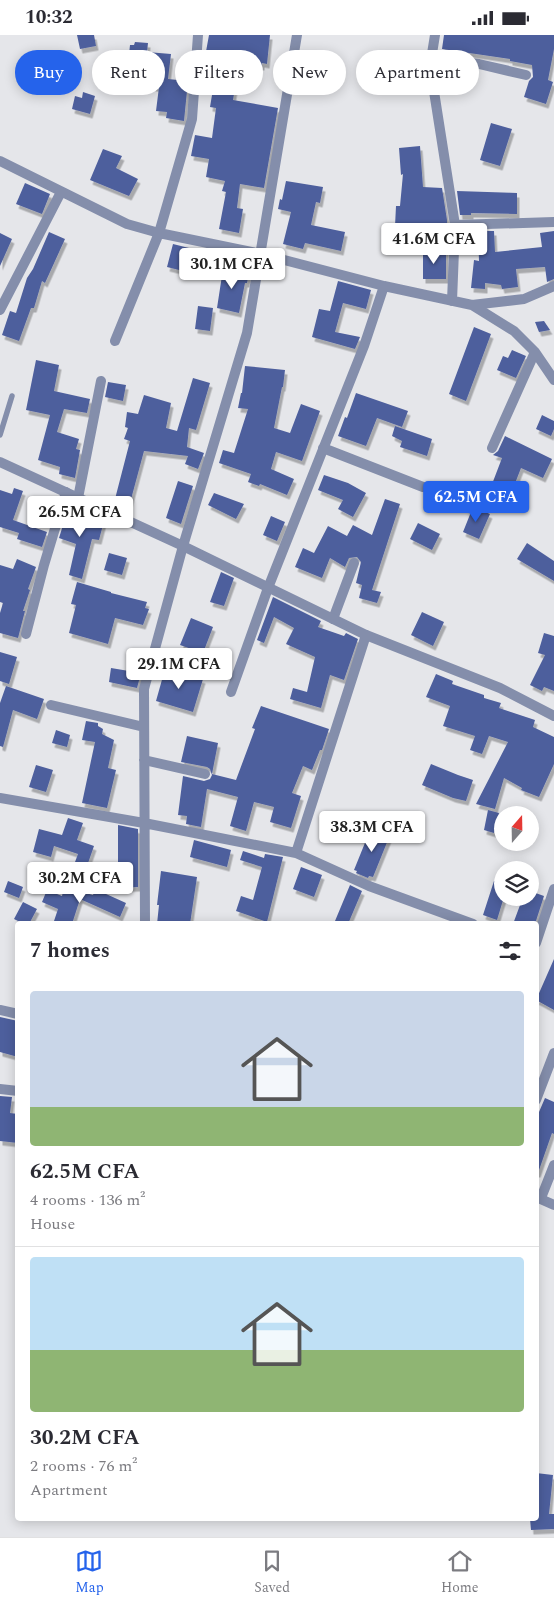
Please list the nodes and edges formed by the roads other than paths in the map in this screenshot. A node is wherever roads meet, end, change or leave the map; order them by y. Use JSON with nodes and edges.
{"nodes":[{"id":1,"x":198,"y":35,"type":"edge"},
{"id":2,"x":297,"y":35,"type":"edge"},
{"id":3,"x":435,"y":35,"type":"edge"},
{"id":4,"x":433,"y":50,"type":"edge"},
{"id":5,"x":479,"y":64,"type":"edge"},
{"id":6,"x":526,"y":75,"type":"dead end"},
{"id":7,"x":435,"y":95,"type":"edge"},
{"id":8,"x":0,"y":161,"type":"edge"},
{"id":9,"x":61,"y":193,"type":"junction"},
{"id":10,"x":554,"y":222,"type":"edge"},
{"id":11,"x":455,"y":225,"type":"junction"},
{"id":12,"x":159,"y":233,"type":"junction"},
{"id":13,"x":261,"y":254,"type":"junction"},
{"id":14,"x":384,"y":286,"type":"junction"},
{"id":15,"x":554,"y":286,"type":"edge"},
{"id":16,"x":452,"y":301,"type":"junction"},
{"id":17,"x":472,"y":305,"type":"junction"},
{"id":18,"x":0,"y":311,"type":"edge"},
{"id":19,"x":114,"y":341,"type":"dead end"},
{"id":20,"x":535,"y":352,"type":"junction"},
{"id":21,"x":554,"y":380,"type":"edge"},
{"id":22,"x":101,"y":381,"type":"dead end"},
{"id":23,"x":12,"y":396,"type":"dead end"},
{"id":24,"x":0,"y":435,"type":"edge"},
{"id":25,"x":324,"y":448,"type":"junction"},
{"id":26,"x":492,"y":448,"type":"dead end"},
{"id":27,"x":0,"y":462,"type":"edge"},
{"id":28,"x":423,"y":487,"type":"dead end"},
{"id":29,"x":66,"y":493,"type":"junction"},
{"id":30,"x":78,"y":498,"type":"junction"},
{"id":31,"x":183,"y":546,"type":"junction"},
{"id":32,"x":354,"y":563,"type":"dead end"},
{"id":33,"x":268,"y":588,"type":"junction"},
{"id":34,"x":333,"y":619,"type":"junction"},
{"id":35,"x":26,"y":634,"type":"dead end"},
{"id":36,"x":366,"y":635,"type":"junction"},
{"id":37,"x":231,"y":691,"type":"dead end"},
{"id":38,"x":51,"y":705,"type":"dead end"},
{"id":39,"x":554,"y":716,"type":"edge"},
{"id":40,"x":144,"y":727,"type":"junction"},
{"id":41,"x":144,"y":760,"type":"junction"},
{"id":42,"x":205,"y":773,"type":"dead end"},
{"id":43,"x":0,"y":798,"type":"edge"},
{"id":44,"x":144,"y":823,"type":"junction"},
{"id":45,"x":296,"y":853,"type":"junction"},
{"id":46,"x":554,"y":889,"type":"edge"},
{"id":47,"x":145,"y":921,"type":"edge"},
{"id":48,"x":458,"y":921,"type":"edge"},
{"id":49,"x":539,"y":934,"type":"edge"},
{"id":50,"x":0,"y":1010,"type":"edge"},
{"id":51,"x":15,"y":1013,"type":"edge"},
{"id":52,"x":554,"y":1053,"type":"edge"},
{"id":53,"x":0,"y":1089,"type":"edge"},
{"id":54,"x":15,"y":1091,"type":"edge"},
{"id":55,"x":539,"y":1091,"type":"edge"},
{"id":56,"x":554,"y":1165,"type":"edge"},
{"id":57,"x":539,"y":1195,"type":"edge"},
{"id":58,"x":539,"y":1198,"type":"edge"},
{"id":59,"x":554,"y":1205,"type":"edge"}],
"edges":[{"from":1,"to":12,"type":"street"},
{"from":2,"to":13,"type":"street"},
{"from":3,"to":4,"type":"street"},
{"from":5,"to":6,"type":"street"},
{"from":7,"to":11,"type":"street"},
{"from":8,"to":9,"type":"street"},
{"from":9,"to":12,"type":"street"},
{"from":9,"to":18,"type":"street"},
{"from":10,"to":11,"type":"street"},
{"from":11,"to":16,"type":"street"},
{"from":12,"to":13,"type":"street"},
{"from":12,"to":19,"type":"street"},
{"from":13,"to":14,"type":"street"},
{"from":13,"to":31,"type":"street"},
{"from":14,"to":16,"type":"street"},
{"from":14,"to":25,"type":"street"},
{"from":15,"to":17,"type":"street"},
{"from":16,"to":17,"type":"street"},
{"from":17,"to":20,"type":"street"},
{"from":20,"to":21,"type":"street"},
{"from":20,"to":26,"type":"street"},
{"from":22,"to":30,"type":"street"},
{"from":23,"to":24,"type":"lane"},
{"from":25,"to":28,"type":"street"},
{"from":25,"to":33,"type":"street"},
{"from":27,"to":29,"type":"street"},
{"from":29,"to":30,"type":"street"},
{"from":29,"to":35,"type":"street"},
{"from":30,"to":31,"type":"street"},
{"from":31,"to":33,"type":"street"},
{"from":31,"to":40,"type":"street"},
{"from":32,"to":34,"type":"street"},
{"from":33,"to":34,"type":"street"},
{"from":33,"to":37,"type":"street"},
{"from":34,"to":36,"type":"street"},
{"from":36,"to":39,"type":"street"},
{"from":36,"to":45,"type":"street"},
{"from":38,"to":40,"type":"street"},
{"from":40,"to":41,"type":"street"},
{"from":41,"to":42,"type":"street"},
{"from":41,"to":44,"type":"street"},
{"from":43,"to":44,"type":"street"},
{"from":44,"to":45,"type":"street"},
{"from":44,"to":47,"type":"street"},
{"from":45,"to":48,"type":"street"},
{"from":46,"to":49,"type":"street"},
{"from":50,"to":51,"type":"street"},
{"from":52,"to":55,"type":"street"},
{"from":53,"to":54,"type":"street"},
{"from":56,"to":57,"type":"street"},
{"from":58,"to":59,"type":"street"}]}
